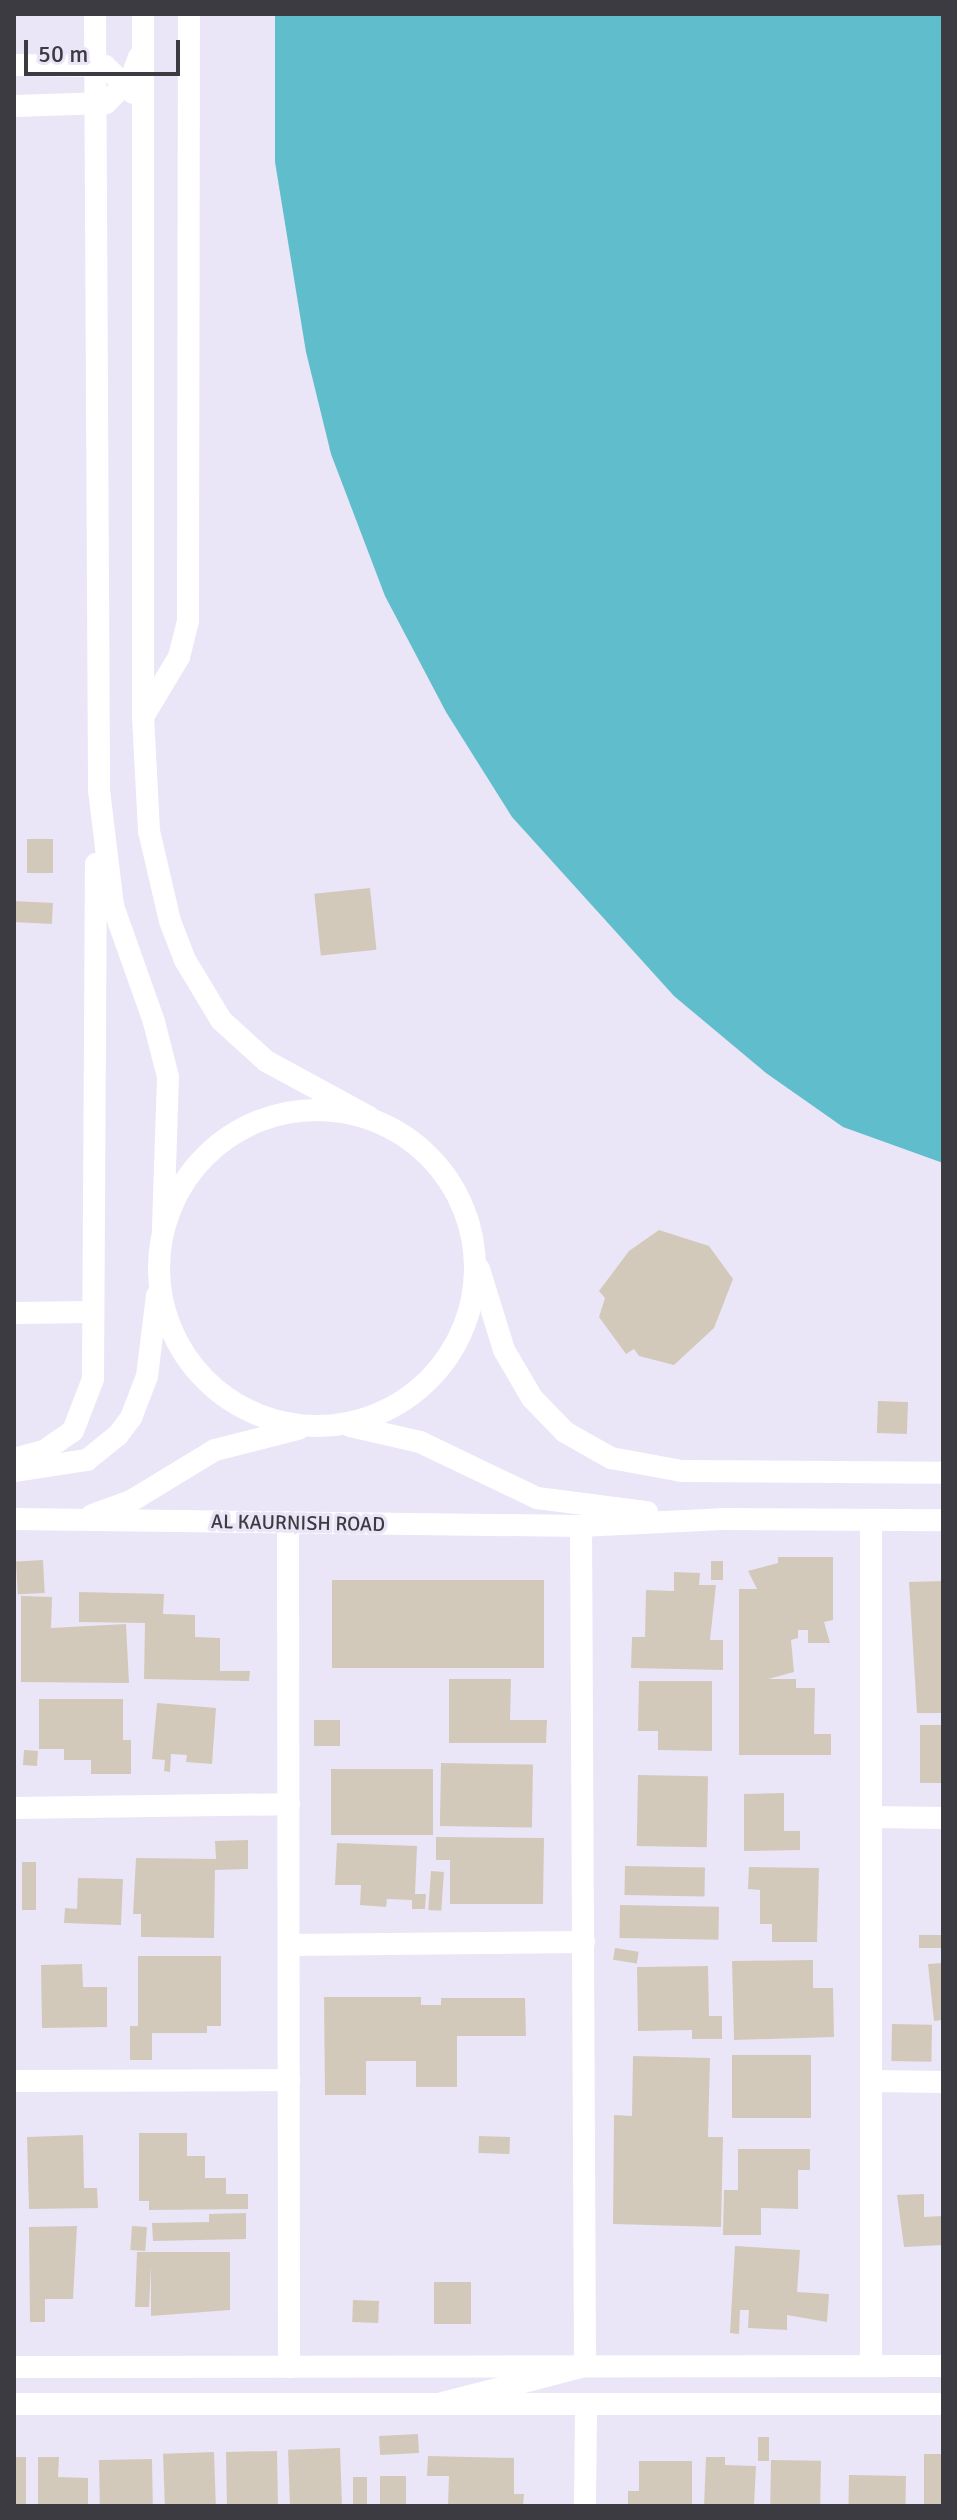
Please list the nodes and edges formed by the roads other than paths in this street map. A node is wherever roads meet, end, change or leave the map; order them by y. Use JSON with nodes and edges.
{"nodes":[{"id":1,"x":95,"y":14,"type":"edge"},
{"id":2,"x":143,"y":14,"type":"edge"},
{"id":3,"x":189,"y":14,"type":"edge"},
{"id":4,"x":143,"y":42,"type":"junction"},
{"id":5,"x":14,"y":65,"type":"edge"},
{"id":6,"x":96,"y":65,"type":"junction"},
{"id":7,"x":126,"y":84,"type":"junction"},
{"id":8,"x":14,"y":106,"type":"edge"},
{"id":9,"x":96,"y":106,"type":"junction"},
{"id":10,"x":144,"y":125,"type":"junction"},
{"id":11,"x":143,"y":716,"type":"junction"},
{"id":12,"x":99,"y":790,"type":"junction"},
{"id":13,"x":369,"y":1117,"type":"junction"},
{"id":14,"x":163,"y":1228,"type":"junction"},
{"id":15,"x":475,"y":1253,"type":"junction"},
{"id":16,"x":159,"y":1283,"type":"junction"},
{"id":17,"x":92,"y":1312,"type":"junction"},
{"id":18,"x":14,"y":1313,"type":"edge"},
{"id":19,"x":344,"y":1425,"type":"junction"},
{"id":20,"x":307,"y":1427,"type":"junction"},
{"id":21,"x":14,"y":1459,"type":"edge"},
{"id":22,"x":14,"y":1471,"type":"edge"},
{"id":23,"x":943,"y":1473,"type":"edge"},
{"id":24,"x":14,"y":1519,"type":"edge"},
{"id":25,"x":722,"y":1519,"type":"junction"},
{"id":26,"x":871,"y":1520,"type":"junction"},
{"id":27,"x":943,"y":1520,"type":"edge"},
{"id":28,"x":68,"y":1521,"type":"junction"},
{"id":29,"x":288,"y":1522,"type":"junction"},
{"id":30,"x":581,"y":1526,"type":"junction"},
{"id":31,"x":289,"y":1804,"type":"junction"},
{"id":32,"x":14,"y":1808,"type":"edge"},
{"id":33,"x":872,"y":1817,"type":"junction"},
{"id":34,"x":943,"y":1818,"type":"edge"},
{"id":35,"x":584,"y":1942,"type":"junction"},
{"id":36,"x":289,"y":1945,"type":"junction"},
{"id":37,"x":289,"y":2080,"type":"junction"},
{"id":38,"x":14,"y":2081,"type":"edge"},
{"id":39,"x":873,"y":2081,"type":"junction"},
{"id":40,"x":943,"y":2082,"type":"edge"},
{"id":41,"x":585,"y":2366,"type":"junction"},
{"id":42,"x":871,"y":2366,"type":"junction"},
{"id":43,"x":943,"y":2366,"type":"edge"},
{"id":44,"x":14,"y":2367,"type":"edge"},
{"id":45,"x":289,"y":2367,"type":"junction"},
{"id":46,"x":14,"y":2404,"type":"edge"},
{"id":47,"x":439,"y":2404,"type":"junction"},
{"id":48,"x":586,"y":2404,"type":"junction"},
{"id":49,"x":943,"y":2404,"type":"edge"},
{"id":50,"x":585,"y":2506,"type":"edge"}],
"edges":[{"from":1,"to":6,"type":"street"},
{"from":2,"to":4,"type":"street"},
{"from":3,"to":11,"type":"street"},
{"from":4,"to":7,"type":"street"},
{"from":4,"to":10,"type":"street"},
{"from":5,"to":6,"type":"street"},
{"from":6,"to":7,"type":"street"},
{"from":6,"to":9,"type":"street"},
{"from":7,"to":9,"type":"street"},
{"from":7,"to":10,"type":"street"},
{"from":8,"to":9,"type":"street"},
{"from":9,"to":12,"type":"street"},
{"from":10,"to":11,"type":"street"},
{"from":11,"to":13,"type":"street"},
{"from":12,"to":14,"type":"street"},
{"from":12,"to":17,"type":"street"},
{"from":13,"to":14,"type":"street"},
{"from":13,"to":15,"type":"street"},
{"from":14,"to":16,"type":"street"},
{"from":15,"to":19,"type":"street"},
{"from":15,"to":23,"type":"street"},
{"from":16,"to":20,"type":"street"},
{"from":16,"to":22,"type":"street"},
{"from":17,"to":18,"type":"street"},
{"from":17,"to":21,"type":"street"},
{"from":19,"to":20,"type":"street"},
{"from":19,"to":25,"type":"street"},
{"from":20,"to":28,"type":"street"},
{"from":24,"to":28,"type":"street","name":"AL KAURNISH ROAD"},
{"from":25,"to":26,"type":"street"},
{"from":25,"to":30,"type":"street","name":"AL KAURNISH ROAD"},
{"from":26,"to":27,"type":"street"},
{"from":26,"to":33,"type":"street"},
{"from":28,"to":29,"type":"street","name":"AL KAURNISH ROAD"},
{"from":29,"to":30,"type":"street","name":"AL KAURNISH ROAD"},
{"from":29,"to":31,"type":"street"},
{"from":30,"to":35,"type":"street"},
{"from":31,"to":32,"type":"street"},
{"from":31,"to":36,"type":"street"},
{"from":33,"to":34,"type":"street"},
{"from":33,"to":39,"type":"street"},
{"from":35,"to":36,"type":"street"},
{"from":35,"to":41,"type":"street"},
{"from":36,"to":37,"type":"street"},
{"from":37,"to":38,"type":"street"},
{"from":37,"to":45,"type":"street"},
{"from":39,"to":40,"type":"street"},
{"from":39,"to":42,"type":"street"},
{"from":41,"to":42,"type":"street"},
{"from":41,"to":45,"type":"street"},
{"from":41,"to":47,"type":"street"},
{"from":42,"to":43,"type":"street"},
{"from":44,"to":45,"type":"street"},
{"from":46,"to":47,"type":"street"},
{"from":47,"to":48,"type":"street"},
{"from":48,"to":49,"type":"street"},
{"from":48,"to":50,"type":"street"}]}
